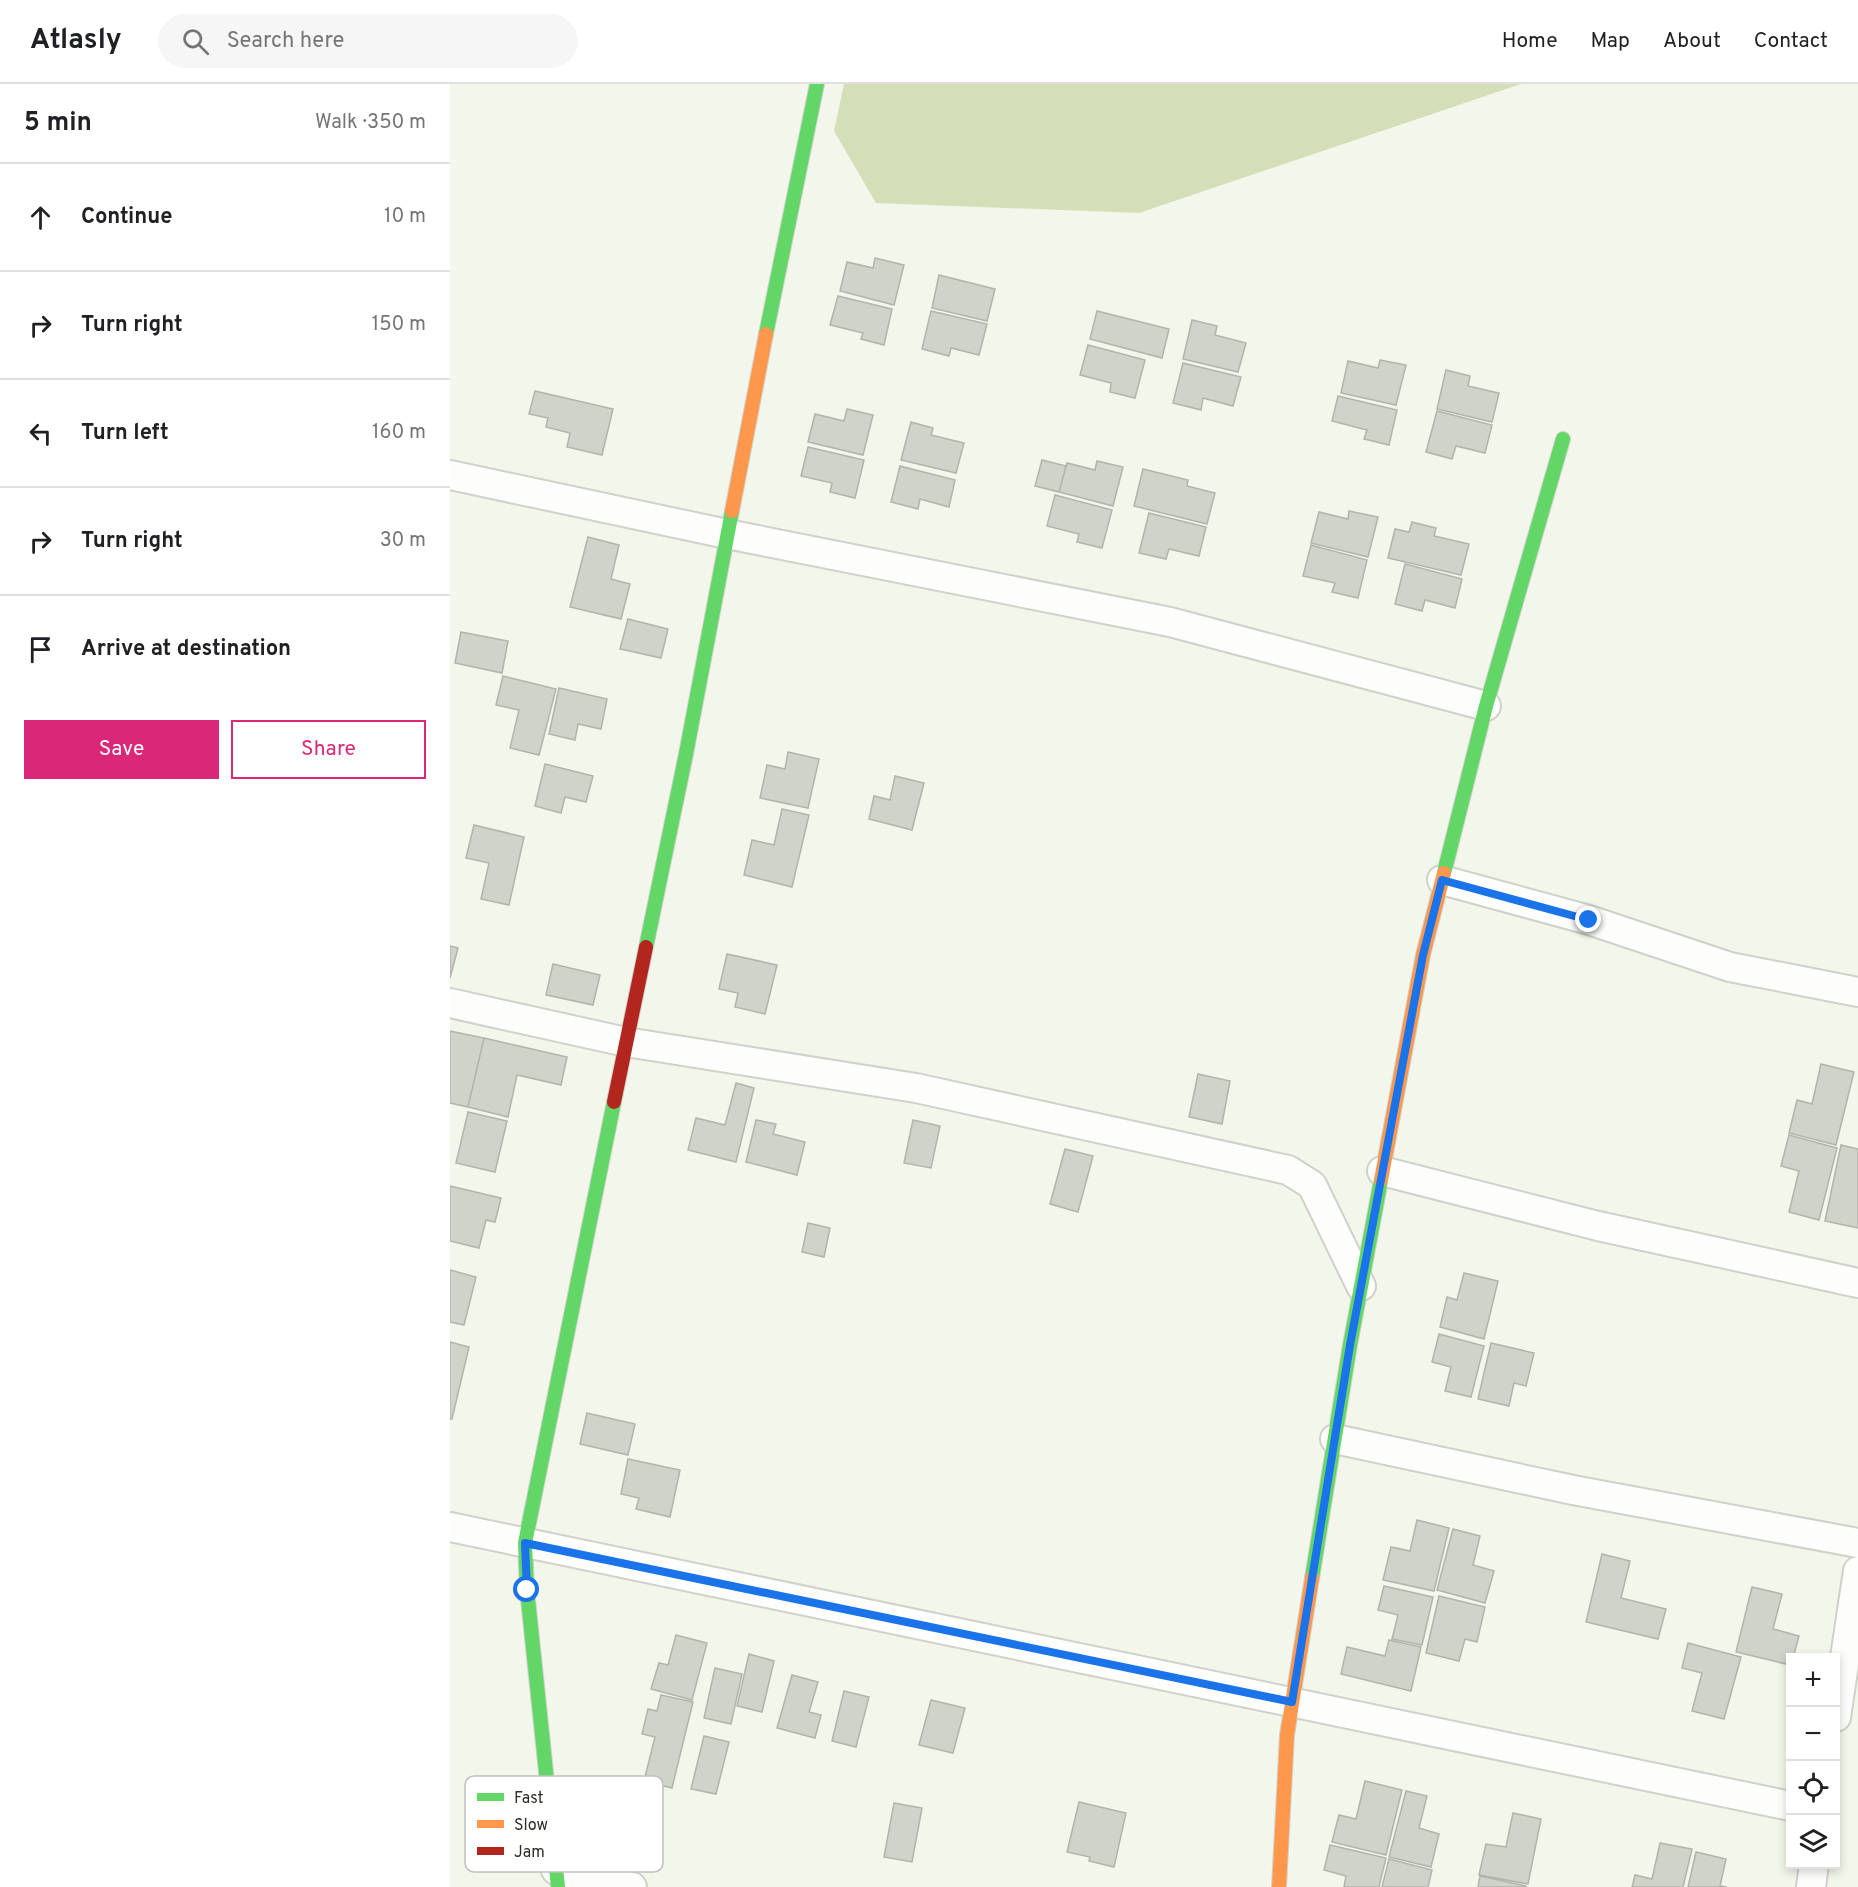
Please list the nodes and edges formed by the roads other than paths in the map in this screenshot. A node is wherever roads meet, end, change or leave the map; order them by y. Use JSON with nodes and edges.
{"nodes":[{"id":1,"x":817,"y":84,"type":"edge"},
{"id":2,"x":1563,"y":439,"type":"dead end"},
{"id":3,"x":450,"y":475,"type":"edge"},
{"id":4,"x":727,"y":534,"type":"junction"},
{"id":5,"x":1486,"y":706,"type":"junction"},
{"id":6,"x":1442,"y":880,"type":"junction"},
{"id":7,"x":1858,"y":992,"type":"edge"},
{"id":8,"x":450,"y":1003,"type":"edge"},
{"id":9,"x":626,"y":1042,"type":"junction"},
{"id":10,"x":1382,"y":1172,"type":"junction"},
{"id":11,"x":1858,"y":1282,"type":"edge"},
{"id":12,"x":1361,"y":1286,"type":"junction"},
{"id":13,"x":1335,"y":1439,"type":"junction"},
{"id":14,"x":450,"y":1527,"type":"edge"},
{"id":15,"x":525,"y":1543,"type":"junction"},
{"id":16,"x":1858,"y":1543,"type":"edge"},
{"id":17,"x":1858,"y":1571,"type":"edge"},
{"id":18,"x":1292,"y":1702,"type":"junction"},
{"id":19,"x":1838,"y":1707,"type":"edge"},
{"id":20,"x":546,"y":1776,"type":"edge"},
{"id":21,"x":1786,"y":1805,"type":"edge"},
{"id":22,"x":1813,"y":1869,"type":"edge"},
{"id":23,"x":557,"y":1878,"type":"edge"},
{"id":24,"x":632,"y":1887,"type":"edge"},
{"id":25,"x":1279,"y":1887,"type":"edge"},
{"id":26,"x":1810,"y":1887,"type":"edge"}],
"edges":[{"from":1,"to":4,"type":"street"},
{"from":2,"to":5,"type":"street"},
{"from":3,"to":4,"type":"street"},
{"from":4,"to":5,"type":"street"},
{"from":4,"to":9,"type":"street"},
{"from":5,"to":6,"type":"street"},
{"from":6,"to":7,"type":"street"},
{"from":6,"to":10,"type":"street"},
{"from":8,"to":9,"type":"street"},
{"from":9,"to":12,"type":"street"},
{"from":9,"to":15,"type":"street"},
{"from":10,"to":11,"type":"street"},
{"from":10,"to":12,"type":"street"},
{"from":12,"to":13,"type":"street"},
{"from":13,"to":16,"type":"street"},
{"from":13,"to":18,"type":"street"},
{"from":14,"to":15,"type":"street"},
{"from":15,"to":18,"type":"street"},
{"from":15,"to":20,"type":"street"},
{"from":17,"to":19,"type":"street"},
{"from":18,"to":21,"type":"street"},
{"from":18,"to":25,"type":"street"},
{"from":22,"to":26,"type":"street"},
{"from":23,"to":24,"type":"street"}]}
